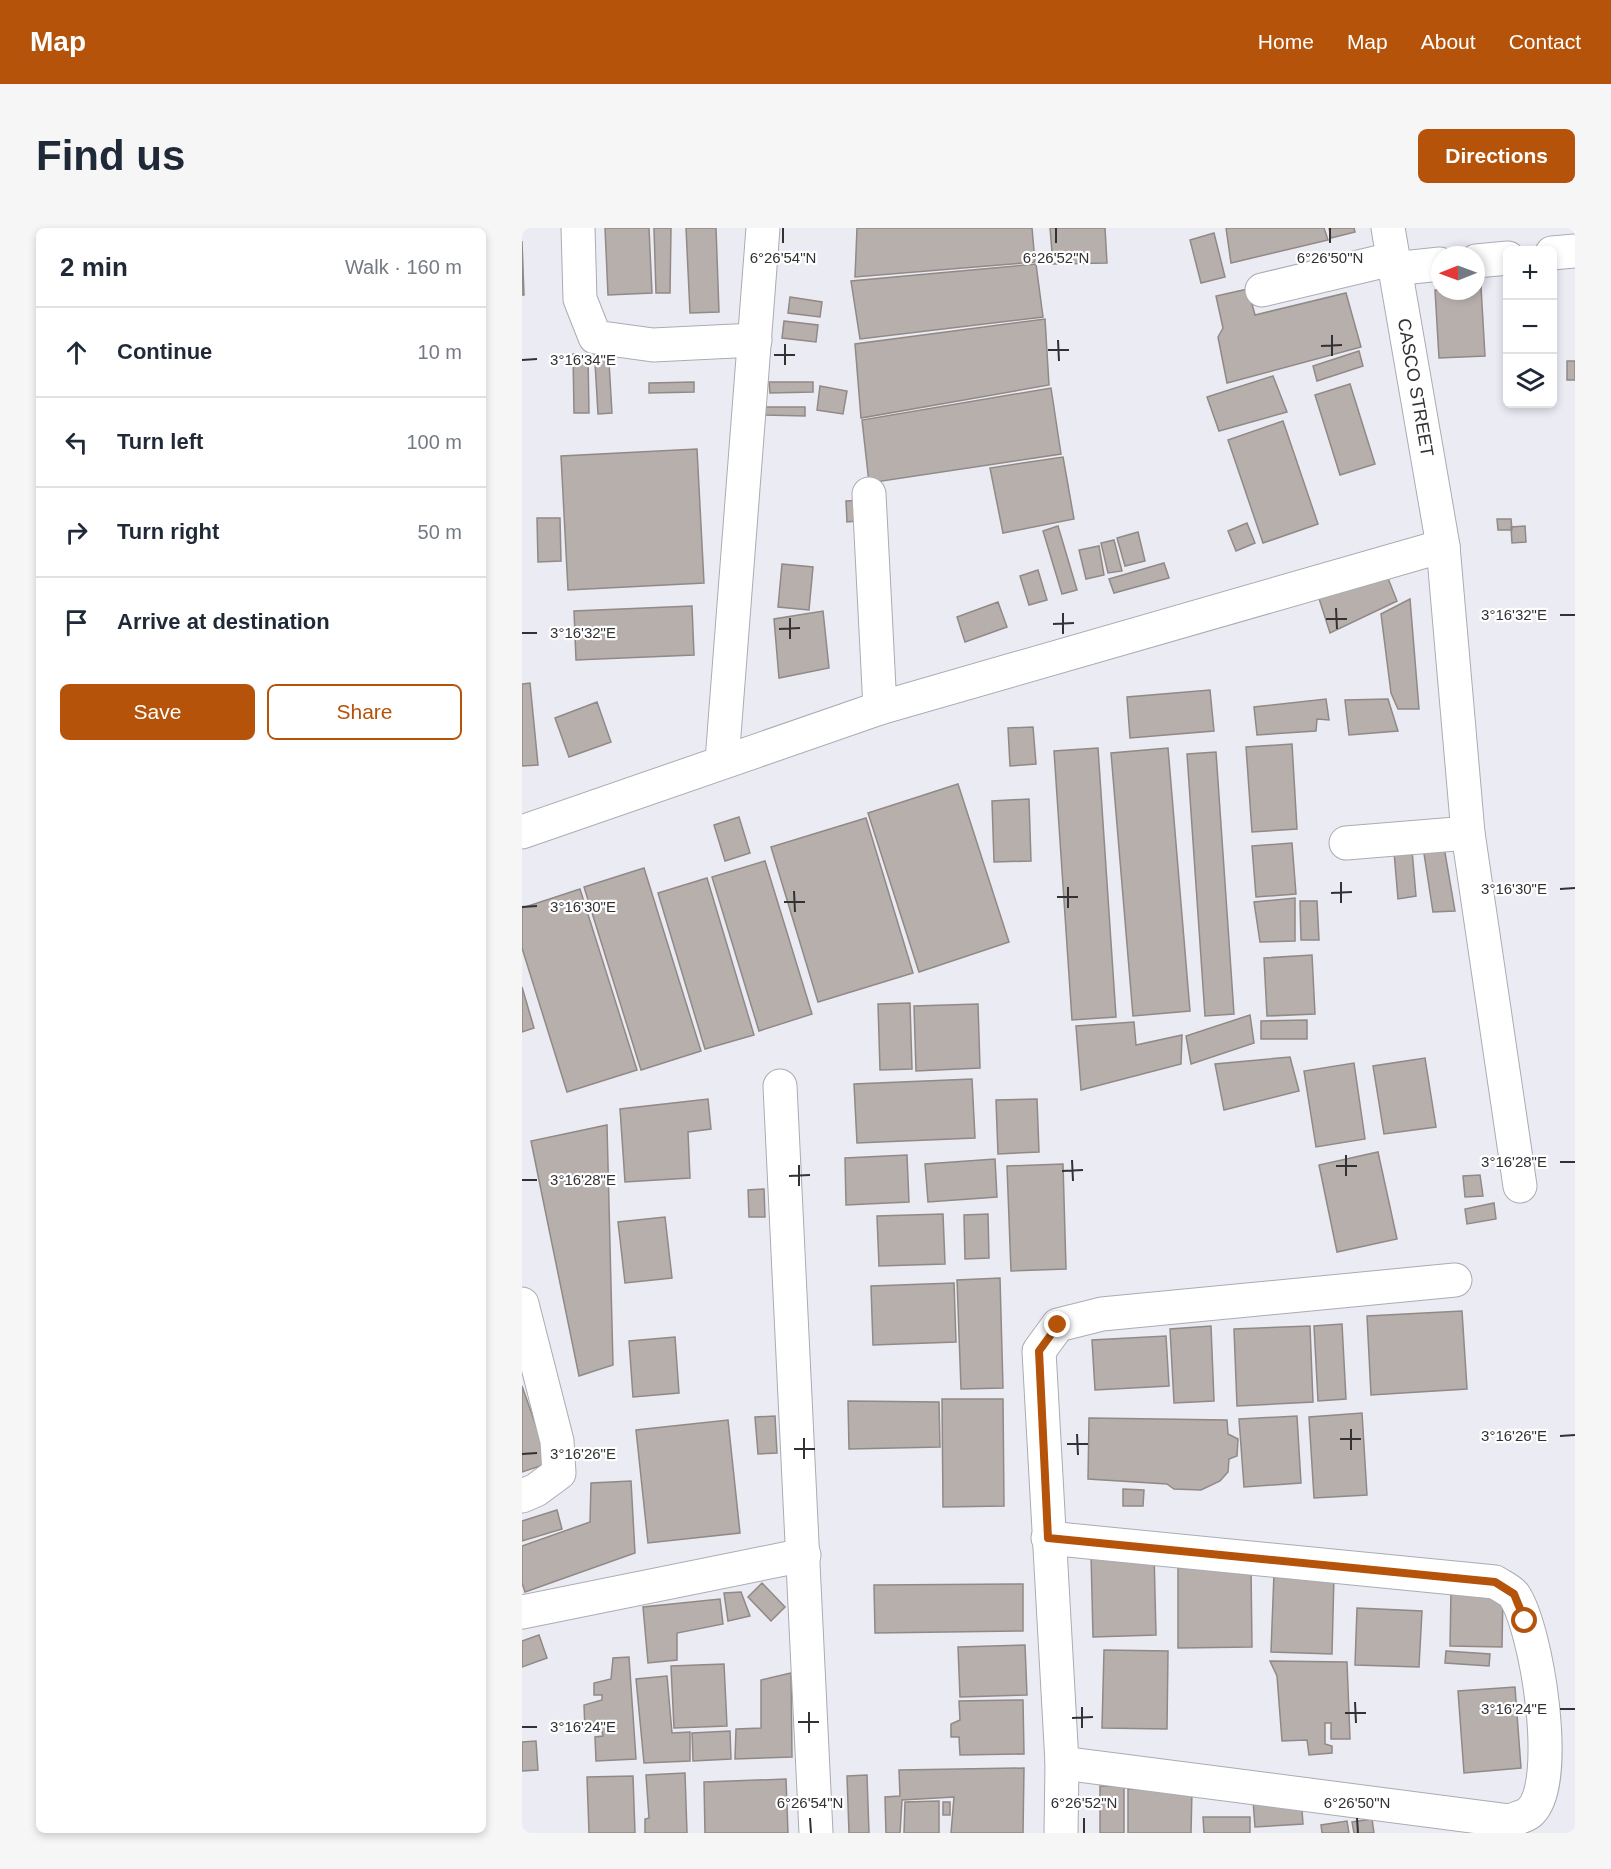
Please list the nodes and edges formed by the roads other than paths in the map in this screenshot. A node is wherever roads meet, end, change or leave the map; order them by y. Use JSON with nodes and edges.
{"nodes":[{"id":1,"x":578,"y":228,"type":"edge"},
{"id":2,"x":763,"y":228,"type":"edge"},
{"id":3,"x":1575,"y":251,"type":"edge"},
{"id":4,"x":1391,"y":252,"type":"edge"},
{"id":5,"x":1557,"y":253,"type":"edge"},
{"id":6,"x":1503,"y":258,"type":"edge"},
{"id":7,"x":1485,"y":260,"type":"edge"},
{"id":8,"x":1431,"y":262,"type":"edge"},
{"id":9,"x":1262,"y":290,"type":"dead end"},
{"id":10,"x":755,"y":340,"type":"junction"},
{"id":11,"x":869,"y":494,"type":"dead end"},
{"id":12,"x":1443,"y":546,"type":"junction"},
{"id":13,"x":880,"y":708,"type":"junction"},
{"id":14,"x":722,"y":761,"type":"junction"},
{"id":15,"x":522,"y":832,"type":"edge"},
{"id":16,"x":1468,"y":834,"type":"junction"},
{"id":17,"x":1346,"y":843,"type":"dead end"},
{"id":18,"x":780,"y":1086,"type":"dead end"},
{"id":19,"x":1520,"y":1186,"type":"dead end"},
{"id":20,"x":1455,"y":1280,"type":"dead end"},
{"id":21,"x":522,"y":1304,"type":"edge"},
{"id":22,"x":522,"y":1496,"type":"edge"},
{"id":23,"x":1048,"y":1538,"type":"junction"},
{"id":24,"x":804,"y":1555,"type":"junction"},
{"id":25,"x":522,"y":1612,"type":"edge"},
{"id":26,"x":1062,"y":1763,"type":"junction"},
{"id":27,"x":816,"y":1833,"type":"edge"},
{"id":28,"x":1061,"y":1833,"type":"edge"}],
"edges":[{"from":1,"to":10,"type":"street"},
{"from":2,"to":10,"type":"street"},
{"from":3,"to":5,"type":"street"},
{"from":4,"to":8,"type":"street"},
{"from":4,"to":9,"type":"street"},
{"from":4,"to":12,"type":"street","name":"CASCO STREET"},
{"from":6,"to":7,"type":"street"},
{"from":10,"to":14,"type":"street"},
{"from":11,"to":13,"type":"street"},
{"from":12,"to":13,"type":"street"},
{"from":12,"to":16,"type":"street","name":"CASCO STREET"},
{"from":13,"to":14,"type":"street"},
{"from":14,"to":15,"type":"street"},
{"from":16,"to":17,"type":"street"},
{"from":16,"to":19,"type":"street","name":"CASCO STREET"},
{"from":18,"to":24,"type":"street"},
{"from":20,"to":23,"type":"street"},
{"from":21,"to":22,"type":"street"},
{"from":23,"to":26,"type":"street"},
{"from":23,"to":26,"type":"street"},
{"from":24,"to":25,"type":"street"},
{"from":24,"to":27,"type":"street"},
{"from":26,"to":28,"type":"street"}]}
